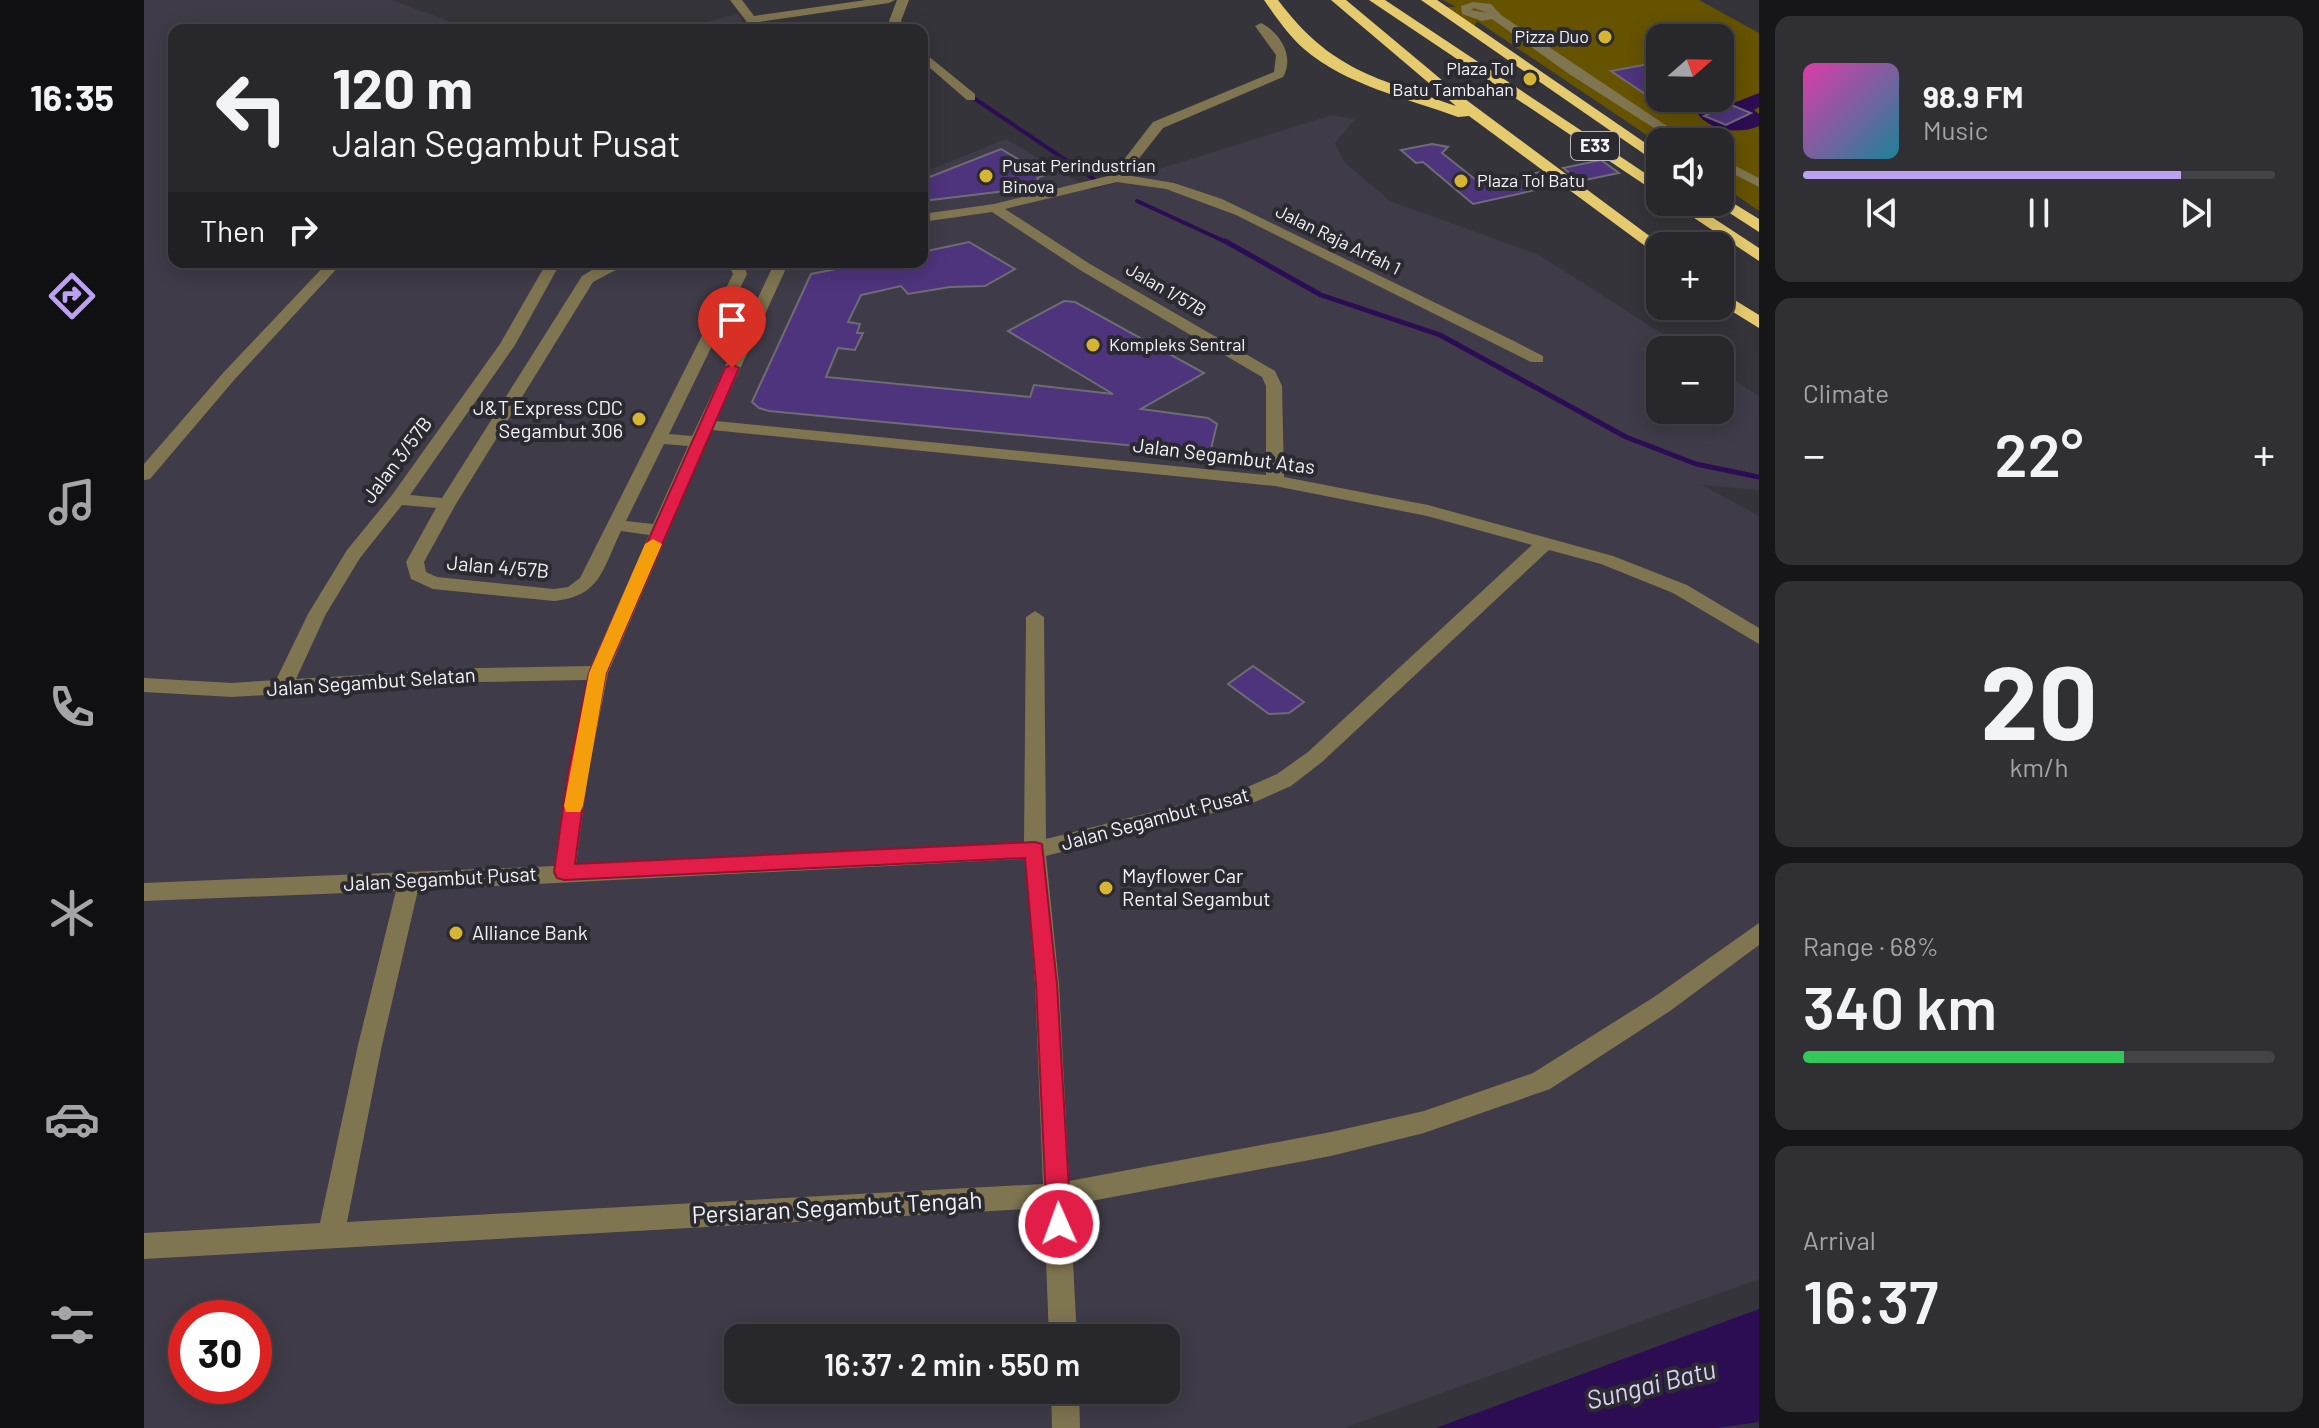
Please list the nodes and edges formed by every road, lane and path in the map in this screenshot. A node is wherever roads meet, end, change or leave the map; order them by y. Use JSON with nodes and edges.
{"nodes":[{"id":1,"x":736,"y":0,"type":"edge"},
{"id":2,"x":889,"y":0,"type":"edge"},
{"id":3,"x":903,"y":0,"type":"edge"},
{"id":4,"x":1271,"y":0,"type":"edge"},
{"id":5,"x":1338,"y":0,"type":"edge"},
{"id":6,"x":1376,"y":0,"type":"edge"},
{"id":7,"x":1398,"y":0,"type":"edge"},
{"id":8,"x":1430,"y":1,"type":"edge"},
{"id":9,"x":1489,"y":23,"type":"junction"},
{"id":10,"x":754,"y":24,"type":"edge"},
{"id":11,"x":760,"y":24,"type":"edge"},
{"id":12,"x":897,"y":24,"type":"edge"},
{"id":13,"x":1436,"y":25,"type":"junction"},
{"id":14,"x":1261,"y":26,"type":"dead end"},
{"id":15,"x":928,"y":60,"type":"edge"},
{"id":16,"x":971,"y":97,"type":"dead end"},
{"id":17,"x":1486,"y":122,"type":"junction"},
{"id":18,"x":1663,"y":128,"type":"edge"},
{"id":19,"x":1626,"y":136,"type":"junction"},
{"id":20,"x":1646,"y":150,"type":"edge"},
{"id":21,"x":1734,"y":170,"type":"edge"},
{"id":22,"x":1117,"y":178,"type":"junction"},
{"id":23,"x":1646,"y":179,"type":"edge"},
{"id":24,"x":1646,"y":181,"type":"edge"},
{"id":25,"x":1759,"y":183,"type":"edge"},
{"id":26,"x":994,"y":208,"type":"junction"},
{"id":27,"x":1734,"y":210,"type":"edge"},
{"id":28,"x":1699,"y":216,"type":"edge"},
{"id":29,"x":928,"y":217,"type":"edge"},
{"id":30,"x":928,"y":226,"type":"edge"},
{"id":31,"x":1757,"y":226,"type":"edge"},
{"id":32,"x":1646,"y":242,"type":"edge"},
{"id":33,"x":1759,"y":256,"type":"edge"},
{"id":34,"x":330,"y":268,"type":"edge"},
{"id":35,"x":551,"y":268,"type":"edge"},
{"id":36,"x":605,"y":268,"type":"edge"},
{"id":37,"x":739,"y":268,"type":"edge"},
{"id":38,"x":779,"y":268,"type":"edge"},
{"id":39,"x":1734,"y":306,"type":"edge"},
{"id":40,"x":1756,"y":322,"type":"edge"},
{"id":41,"x":507,"y":345,"type":"junction"},
{"id":42,"x":542,"y":348,"type":"junction"},
{"id":43,"x":1537,"y":359,"type":"dead end"},
{"id":44,"x":694,"y":364,"type":"junction"},
{"id":45,"x":732,"y":368,"type":"junction"},
{"id":46,"x":702,"y":433,"type":"junction"},
{"id":47,"x":659,"y":438,"type":"junction"},
{"id":48,"x":144,"y":475,"type":"edge"},
{"id":49,"x":1275,"y":481,"type":"junction"},
{"id":50,"x":398,"y":499,"type":"junction"},
{"id":51,"x":447,"y":504,"type":"junction"},
{"id":52,"x":617,"y":525,"type":"junction"},
{"id":53,"x":659,"y":531,"type":"junction"},
{"id":54,"x":1546,"y":543,"type":"junction"},
{"id":55,"x":1035,"y":617,"type":"dead end"},
{"id":56,"x":1759,"y":637,"type":"edge"},
{"id":57,"x":598,"y":673,"type":"junction"},
{"id":58,"x":144,"y":685,"type":"edge"},
{"id":59,"x":282,"y":688,"type":"junction"},
{"id":60,"x":1035,"y":850,"type":"junction"},
{"id":61,"x":564,"y":872,"type":"junction"},
{"id":62,"x":409,"y":882,"type":"junction"},
{"id":63,"x":144,"y":892,"type":"edge"},
{"id":64,"x":1759,"y":932,"type":"edge"},
{"id":65,"x":1058,"y":1195,"type":"junction"},
{"id":66,"x":331,"y":1236,"type":"junction"},
{"id":67,"x":144,"y":1246,"type":"edge"},
{"id":68,"x":1063,"y":1324,"type":"edge"},
{"id":69,"x":1065,"y":1404,"type":"edge"},
{"id":70,"x":1066,"y":1428,"type":"edge"}],
"edges":[{"from":1,"to":10,"type":"street"},
{"from":2,"to":11,"type":"street"},
{"from":3,"to":12,"type":"street"},
{"from":4,"to":17,"type":"highway"},
{"from":5,"to":17,"type":"highway","number":"E33"},
{"from":6,"to":24,"type":"highway","number":"E33"},
{"from":7,"to":13,"type":"highway"},
{"from":8,"to":9,"type":"highway"},
{"from":8,"to":9,"type":"street"},
{"from":9,"to":18,"type":"street"},
{"from":9,"to":19,"type":"highway"},
{"from":13,"to":19,"type":"highway"},
{"from":13,"to":23,"type":"highway"},
{"from":14,"to":22,"type":"street"},
{"from":15,"to":16,"type":"street"},
{"from":17,"to":32,"type":"highway","number":"E33"},
{"from":19,"to":20,"type":"highway"},
{"from":21,"to":25,"type":"street"},
{"from":22,"to":26,"type":"street","name":"Jalan Raja Arfah 1"},
{"from":22,"to":43,"type":"street","name":"Jalan Raja Arfah 1"},
{"from":26,"to":29,"type":"street"},
{"from":26,"to":30,"type":"street"},
{"from":26,"to":49,"type":"street","name":"Jalan 1/57B"},
{"from":27,"to":31,"type":"highway"},
{"from":28,"to":33,"type":"highway"},
{"from":34,"to":48,"type":"street"},
{"from":35,"to":41,"type":"street","name":"Jalan 3/57B"},
{"from":36,"to":42,"type":"street","name":"Jalan 4/57B"},
{"from":37,"to":44,"type":"street","name":"Jalan 4/57B"},
{"from":38,"to":45,"type":"street"},
{"from":39,"to":40,"type":"highway"},
{"from":41,"to":42,"type":"street"},
{"from":41,"to":50,"type":"street","name":"Jalan 3/57B"},
{"from":42,"to":51,"type":"street","name":"Jalan 4/57B"},
{"from":44,"to":45,"type":"street"},
{"from":44,"to":47,"type":"street","name":"Jalan 4/57B"},
{"from":45,"to":46,"type":"street"},
{"from":46,"to":47,"type":"street","name":"Jalan Segambut Atas"},
{"from":46,"to":49,"type":"street","name":"Jalan Segambut Atas"},
{"from":46,"to":53,"type":"street"},
{"from":47,"to":52,"type":"street","name":"Jalan 4/57B"},
{"from":49,"to":54,"type":"street","name":"Jalan Segambut Atas"},
{"from":50,"to":51,"type":"street"},
{"from":50,"to":59,"type":"street","name":"Jalan 3/57B"},
{"from":51,"to":52,"type":"street","name":"Jalan 4/57B"},
{"from":52,"to":53,"type":"street"},
{"from":53,"to":57,"type":"street"},
{"from":54,"to":56,"type":"street","name":"Jalan Segambut Atas"},
{"from":54,"to":60,"type":"street","name":"Jalan Segambut Pusat"},
{"from":55,"to":60,"type":"street"},
{"from":57,"to":59,"type":"street","name":"Jalan Segambut Selatan"},
{"from":57,"to":61,"type":"street"},
{"from":58,"to":59,"type":"street","name":"Jalan Segambut Selatan"},
{"from":60,"to":61,"type":"street","name":"Jalan Segambut Pusat"},
{"from":60,"to":65,"type":"street"},
{"from":61,"to":62,"type":"street","name":"Jalan Segambut Pusat"},
{"from":62,"to":63,"type":"street","name":"Jalan Segambut Pusat"},
{"from":62,"to":66,"type":"street"},
{"from":64,"to":65,"type":"street","name":"Persiaran Segambut Tengah"},
{"from":65,"to":66,"type":"street","name":"Persiaran Segambut Tengah"},
{"from":65,"to":68,"type":"street"},
{"from":66,"to":67,"type":"street","name":"Persiaran Segambut Tengah"},
{"from":69,"to":70,"type":"street"}]}
